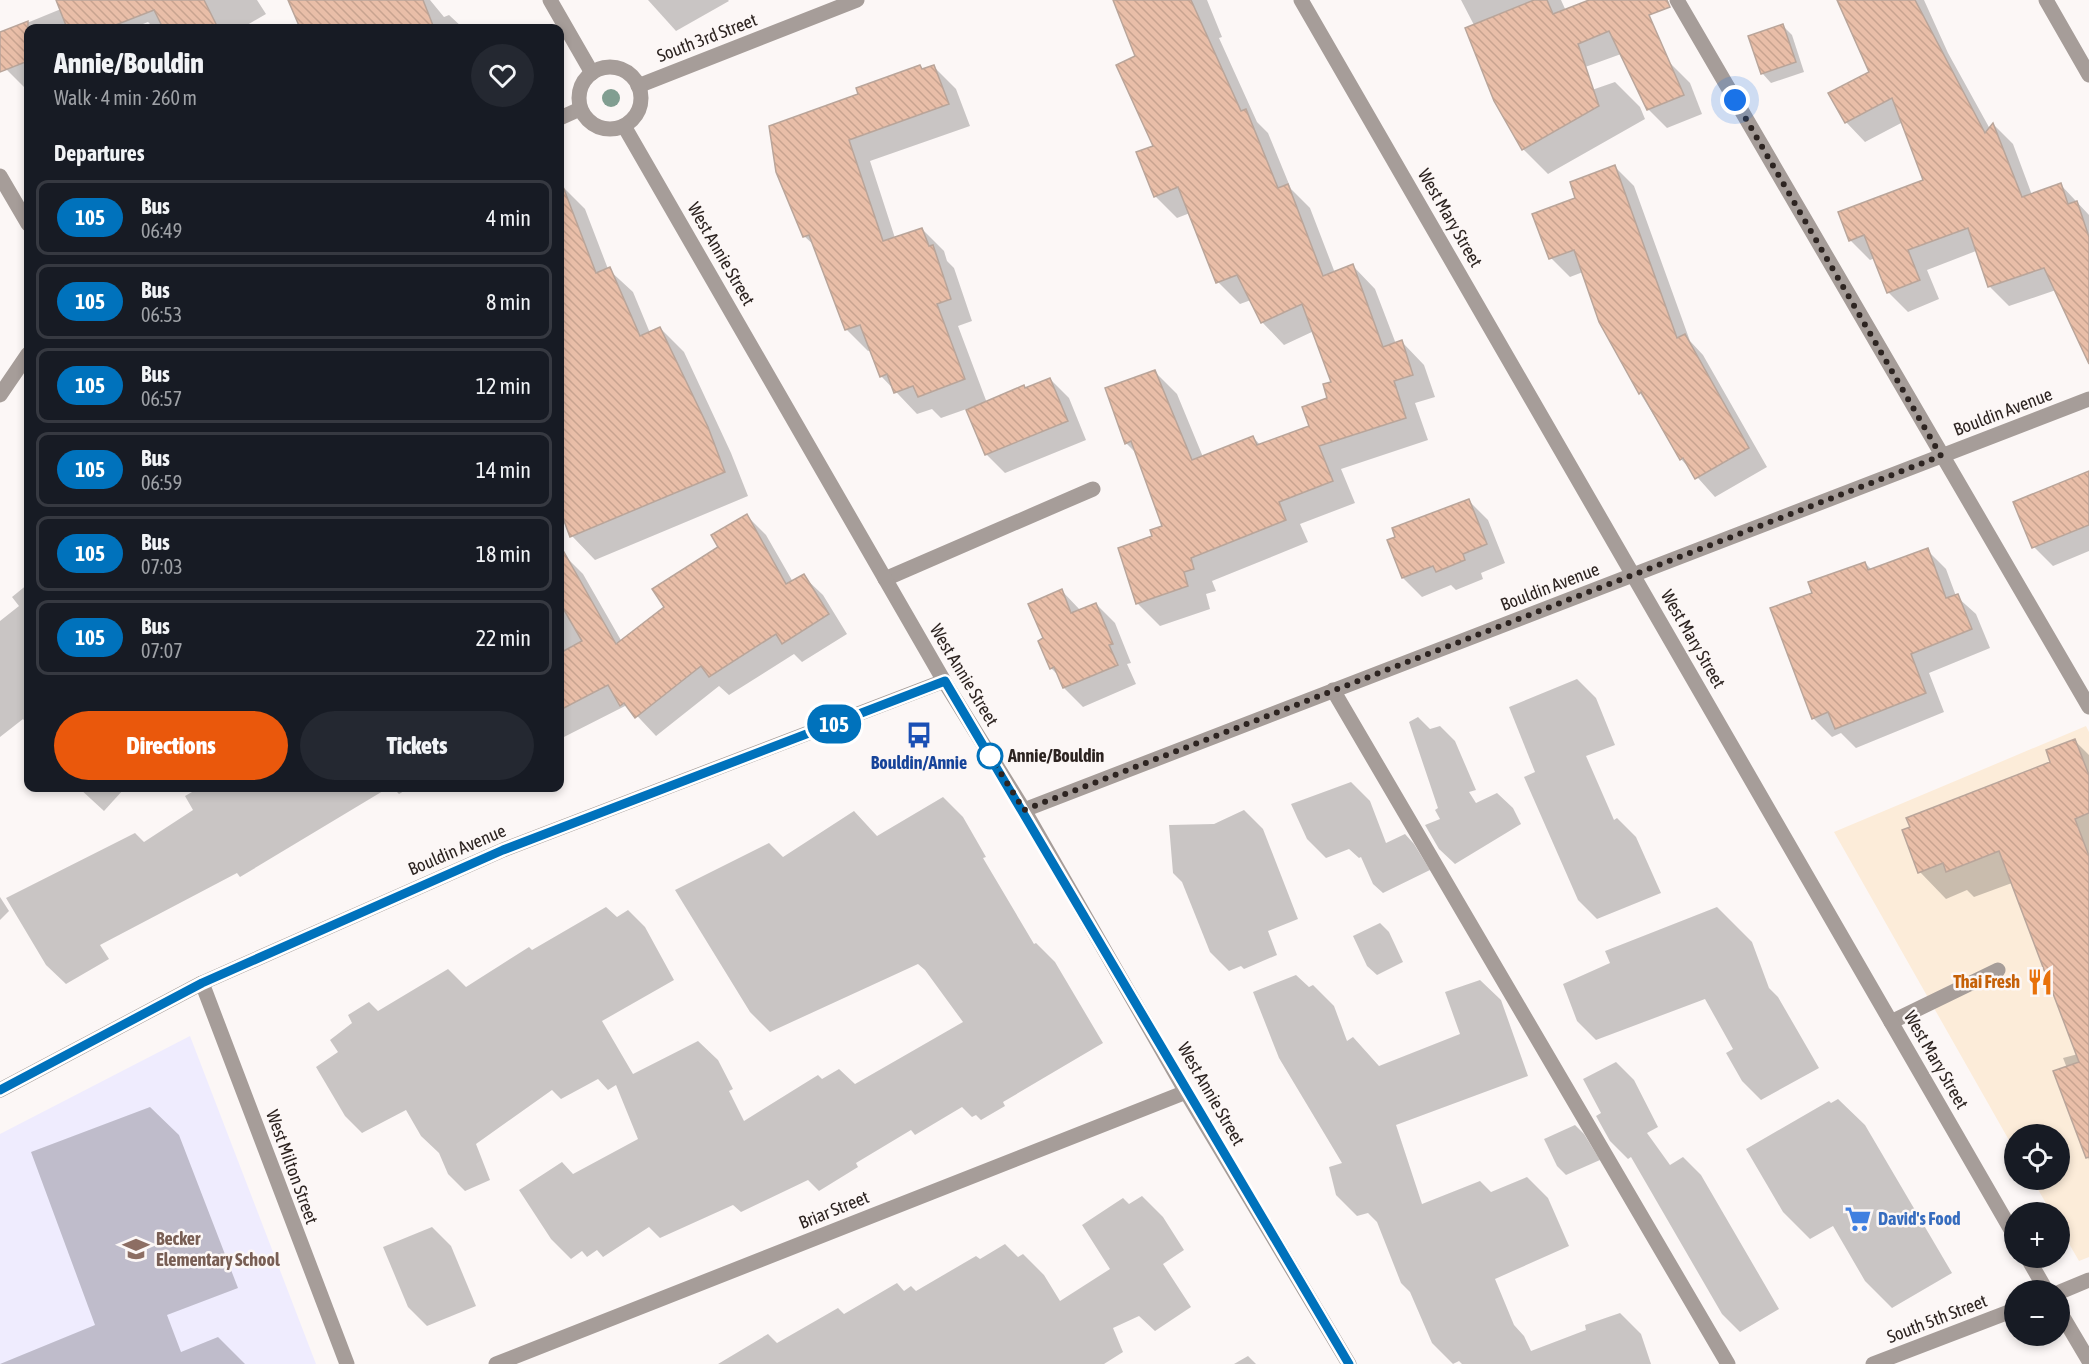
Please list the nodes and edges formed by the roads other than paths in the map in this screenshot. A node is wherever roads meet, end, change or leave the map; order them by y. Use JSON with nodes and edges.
{"nodes":[{"id":1,"x":550,"y":0,"type":"edge"},
{"id":2,"x":857,"y":0,"type":"edge"},
{"id":3,"x":1301,"y":0,"type":"edge"},
{"id":4,"x":1677,"y":0,"type":"edge"},
{"id":5,"x":2046,"y":0,"type":"edge"},
{"id":6,"x":564,"y":24,"type":"edge"},
{"id":7,"x":564,"y":24,"type":"edge"},
{"id":8,"x":592,"y":73,"type":"junction"},
{"id":9,"x":2089,"y":75,"type":"edge"},
{"id":10,"x":638,"y":86,"type":"junction"},
{"id":11,"x":580,"y":110,"type":"junction"},
{"id":12,"x":564,"y":116,"type":"edge"},
{"id":13,"x":624,"y":126,"type":"junction"},
{"id":14,"x":0,"y":176,"type":"edge"},
{"id":15,"x":24,"y":217,"type":"edge"},
{"id":16,"x":24,"y":360,"type":"edge"},
{"id":17,"x":0,"y":395,"type":"edge"},
{"id":18,"x":2089,"y":399,"type":"edge"},
{"id":19,"x":1941,"y":456,"type":"junction"},
{"id":20,"x":1094,"y":489,"type":"dead end"},
{"id":21,"x":1634,"y":576,"type":"junction"},
{"id":22,"x":885,"y":579,"type":"junction"},
{"id":23,"x":945,"y":681,"type":"junction"},
{"id":24,"x":1333,"y":690,"type":"junction"},
{"id":25,"x":2089,"y":707,"type":"edge"},
{"id":26,"x":1024,"y":810,"type":"junction"},
{"id":27,"x":1998,"y":970,"type":"dead end"},
{"id":28,"x":202,"y":983,"type":"junction"},
{"id":29,"x":1891,"y":1022,"type":"junction"},
{"id":30,"x":0,"y":1090,"type":"edge"},
{"id":31,"x":1186,"y":1092,"type":"junction"},
{"id":32,"x":2004,"y":1218,"type":"edge"},
{"id":33,"x":2089,"y":1280,"type":"edge"},
{"id":34,"x":2070,"y":1288,"type":"edge"},
{"id":35,"x":2004,"y":1314,"type":"edge"},
{"id":36,"x":2070,"y":1329,"type":"edge"},
{"id":37,"x":2089,"y":1361,"type":"edge"},
{"id":38,"x":347,"y":1364,"type":"edge"},
{"id":39,"x":496,"y":1364,"type":"edge"},
{"id":40,"x":1349,"y":1364,"type":"edge"},
{"id":41,"x":1728,"y":1364,"type":"edge"},
{"id":42,"x":1873,"y":1364,"type":"edge"}],
"edges":[{"from":1,"to":6,"type":"street"},
{"from":2,"to":10,"type":"street","name":"South 3rd Street"},
{"from":3,"to":21,"type":"street","name":"West Mary Street"},
{"from":4,"to":19,"type":"street"},
{"from":5,"to":9,"type":"street"},
{"from":7,"to":8,"type":"street"},
{"from":8,"to":10,"type":"street"},
{"from":8,"to":11,"type":"street"},
{"from":10,"to":13,"type":"street"},
{"from":11,"to":12,"type":"street"},
{"from":11,"to":13,"type":"street"},
{"from":13,"to":22,"type":"street","name":"West Annie Street"},
{"from":14,"to":15,"type":"street"},
{"from":16,"to":17,"type":"street"},
{"from":18,"to":19,"type":"street","name":"Bouldin Avenue"},
{"from":19,"to":21,"type":"street","name":"Bouldin Avenue"},
{"from":19,"to":25,"type":"street"},
{"from":20,"to":22,"type":"street"},
{"from":21,"to":24,"type":"street","name":"Bouldin Avenue"},
{"from":21,"to":29,"type":"street","name":"West Mary Street"},
{"from":22,"to":23,"type":"street","name":"West Annie Street"},
{"from":23,"to":26,"type":"street","name":"West Annie Street"},
{"from":23,"to":28,"type":"street","name":"Bouldin Avenue"},
{"from":24,"to":26,"type":"street","name":"Bouldin Avenue"},
{"from":24,"to":41,"type":"street"},
{"from":26,"to":31,"type":"street","name":"West Annie Street"},
{"from":27,"to":29,"type":"street"},
{"from":28,"to":30,"type":"street","name":"Bouldin Avenue"},
{"from":28,"to":38,"type":"street","name":"West Milton Street"},
{"from":29,"to":32,"type":"street","name":"West Mary Street"},
{"from":31,"to":39,"type":"street","name":"Briar Street"},
{"from":31,"to":40,"type":"street","name":"West Annie Street"},
{"from":33,"to":34,"type":"street"},
{"from":35,"to":42,"type":"street","name":"South 5th Street"},
{"from":36,"to":37,"type":"street"}]}
